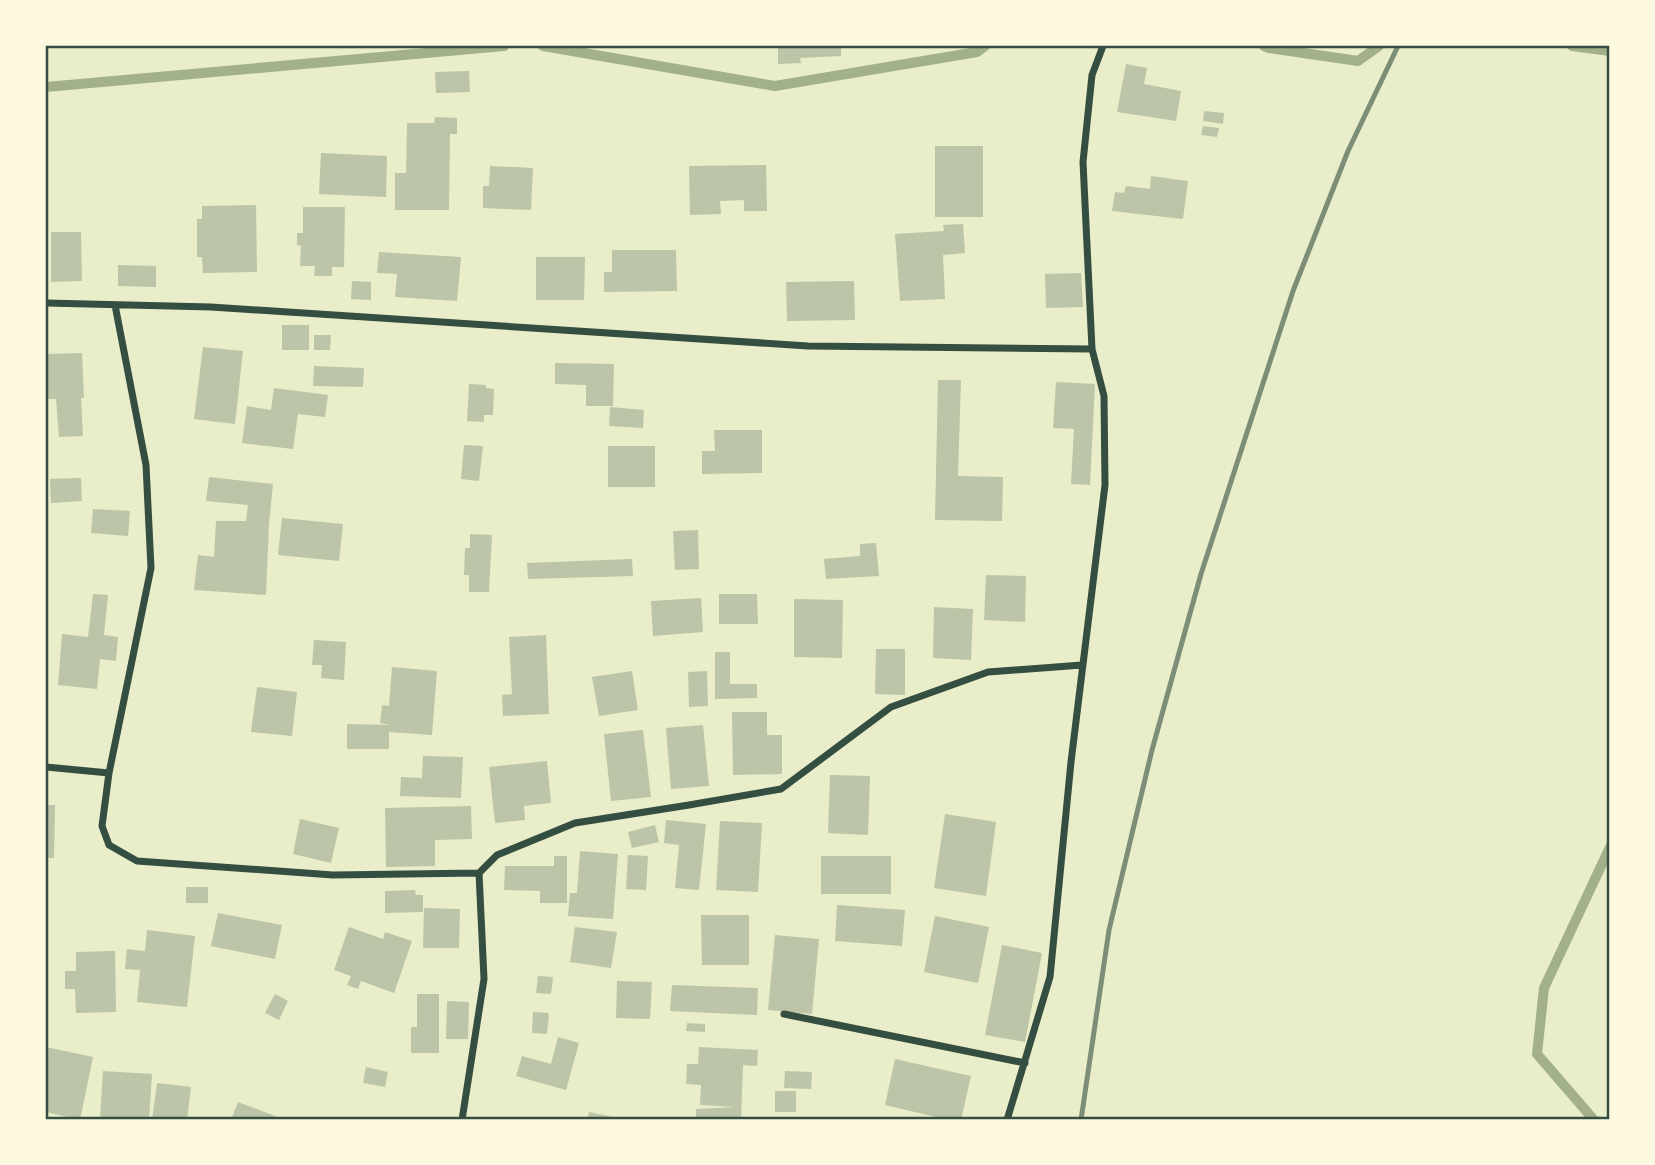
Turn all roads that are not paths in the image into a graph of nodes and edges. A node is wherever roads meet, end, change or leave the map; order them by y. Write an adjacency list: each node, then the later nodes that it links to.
1 (1103, 46): 4 (street)
2 (46, 303): 3 (street)
3 (115, 305): 4 (street); 7 (street)
4 (1093, 349): 5 (street)
5 (1082, 665): 8 (street); 10 (street)
6 (46, 767): 7 (street)
7 (109, 773): 8 (street)
8 (479, 873): 11 (street)
9 (785, 1014): 10 (street)
10 (1025, 1063): 12 (street)
11 (461, 1119)
12 (1007, 1119)

